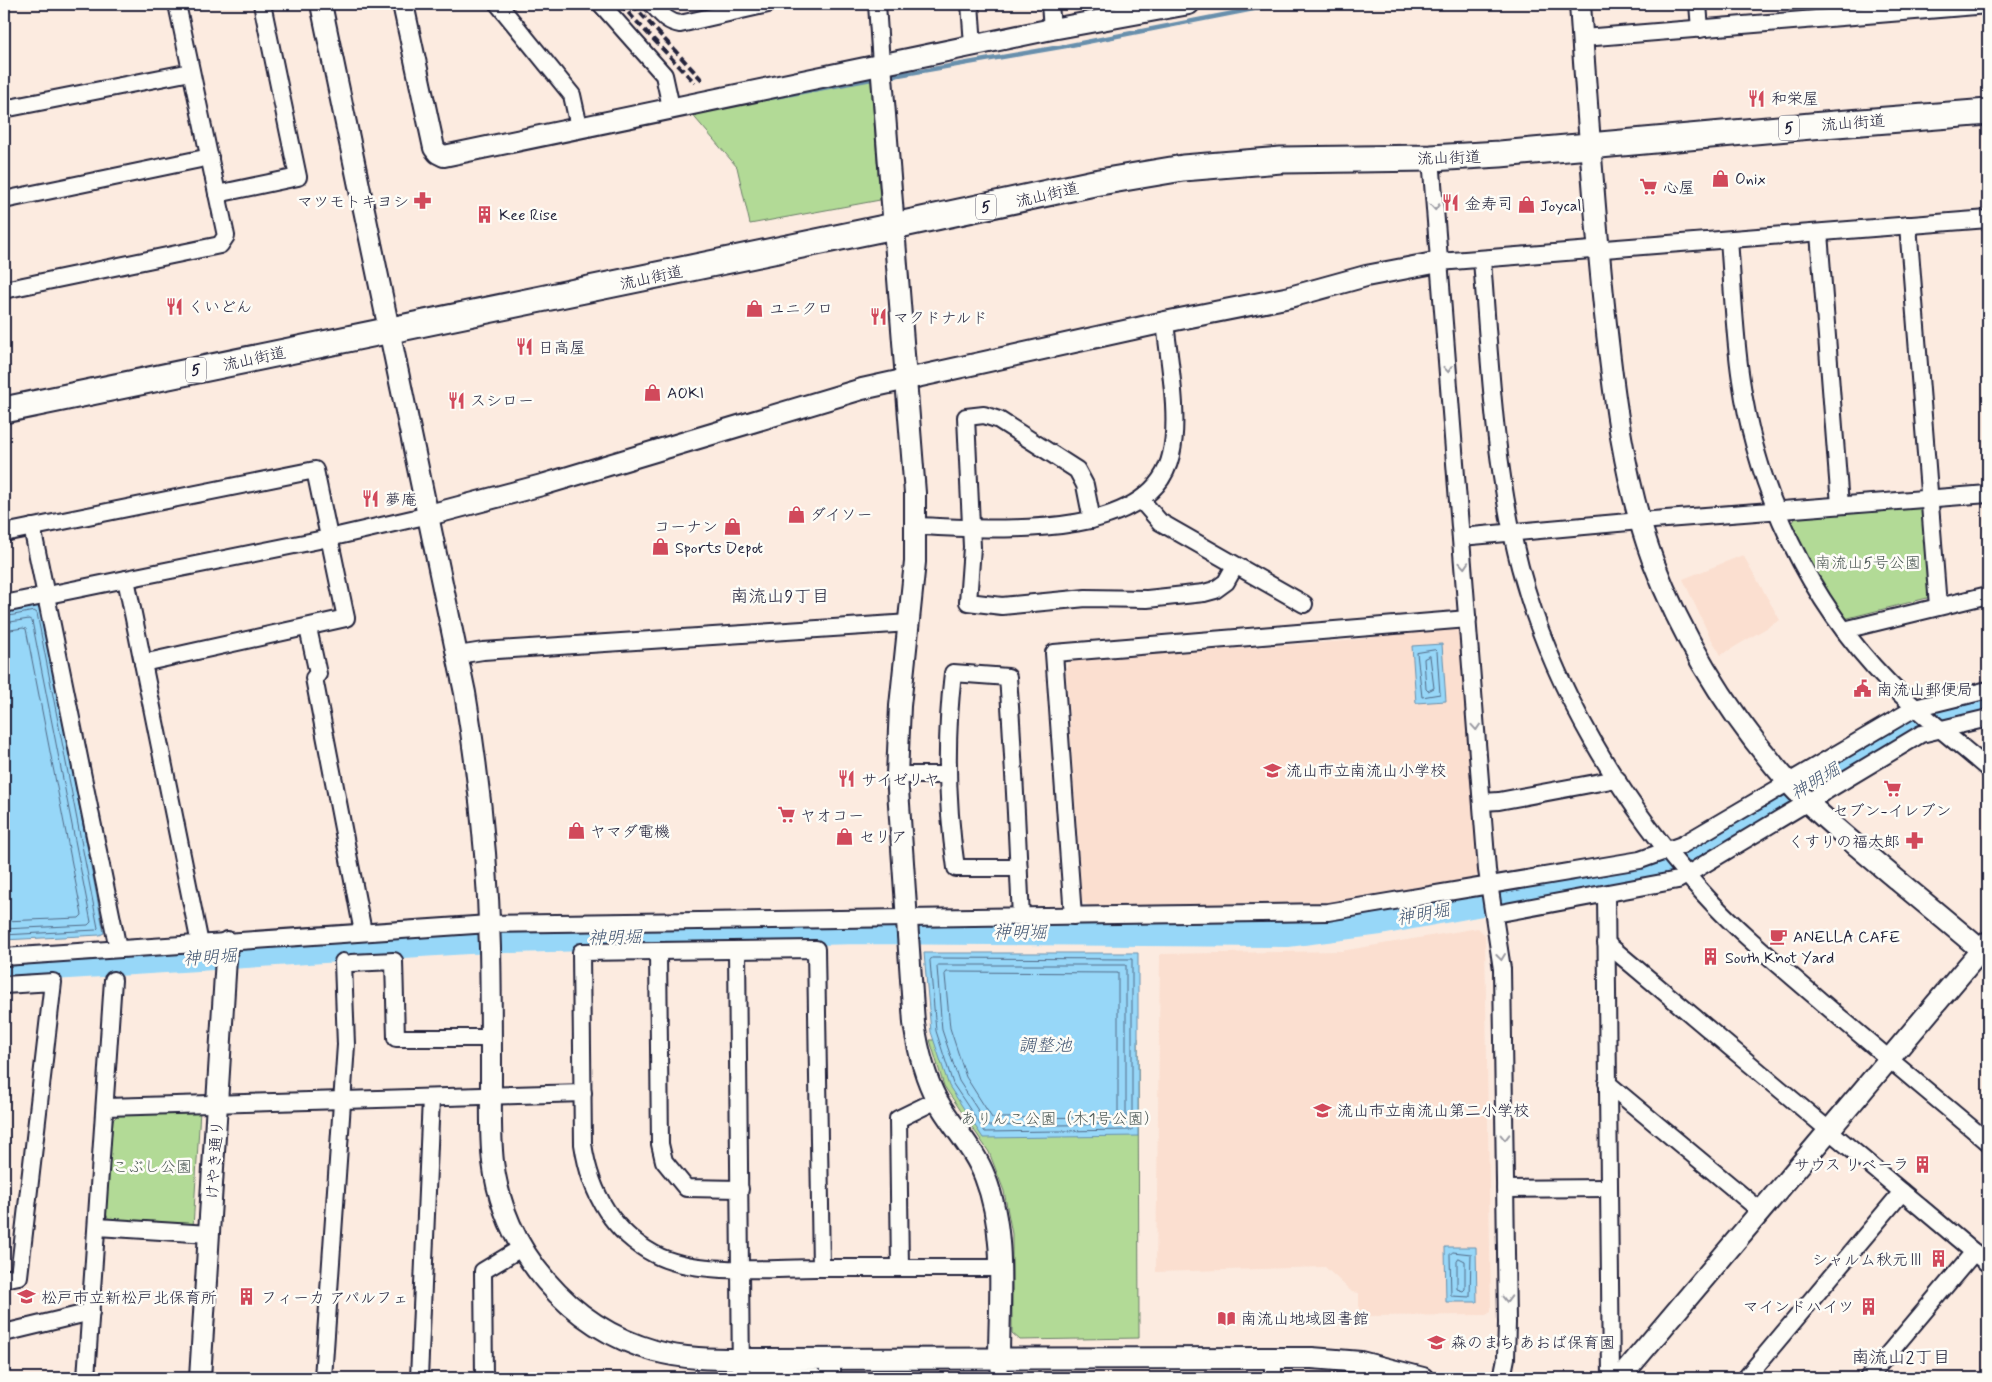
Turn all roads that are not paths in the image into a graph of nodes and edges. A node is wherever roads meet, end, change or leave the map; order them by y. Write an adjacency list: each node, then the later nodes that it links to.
1 (177, 4): 23 (street)
2 (262, 4): 31 (street)
3 (321, 4): 43 (street)
4 (403, 4): 27 (street)
5 (498, 4): 27 (street)
6 (601, 4): 24 (street)
7 (652, 4): 8 (street)
8 (768, 4)
9 (877, 4): 22 (street)
10 (970, 4): 21 (street)
11 (1050, 4): 18 (street)
12 (1189, 4): 16 (street)
13 (1580, 4): 20 (street)
14 (1698, 4): 19 (street)
15 (1988, 5): 17 (street)
16 (1138, 8): 18 (street)
17 (1789, 12): 19 (street)
18 (1052, 29): 21 (street)
19 (1700, 29): 20 (street)
20 (1582, 38): 28 (street)
21 (973, 45): 22 (street)
22 (881, 64): 24 (street); 35 (street)
23 (191, 72): 25 (street); 29 (street)
24 (671, 107): 27 (street)
25 (4, 109)
26 (1988, 112): 28 (main road, 流山街道 / 5)
27 (579, 127)
28 (1590, 147): 30 (main road, 流山街道 / 5); 38 (street)
29 (210, 157): 31 (street); 32 (street)
30 (1431, 158): 35 (main road, 流山街道 / 5); 40 (street, one-way to 40)
31 (217, 194): 41 (street)
32 (4, 200)
33 (1988, 219): 34 (street)
34 (1908, 225): 36 (street); 47 (street)
35 (894, 226): 43 (main road, 流山街道 / 5); 44 (street)
36 (1819, 233): 37 (street); 49 (street)
37 (1729, 240): 38 (street); 50 (street)
38 (1598, 250): 39 (street); 53 (street)
39 (1482, 260): 40 (street); 57 (street)
40 (1439, 262): 42 (street); 59 (street, one-way to 59)
41 (4, 290)
42 (1165, 322): 44 (street); 48 (street)
43 (389, 331): 45 (main road, 流山街道 / 5); 51 (street)
44 (906, 380): 51 (street); 54 (street)
45 (4, 410)
46 (1988, 494): 47 (street)
47 (1929, 498): 49 (street); 67 (street)
48 (1140, 500): 52 (street); 61 (street)
49 (1840, 505): 50 (street)
50 (1777, 511): 53 (street); 71 (street)
51 (429, 515): 60 (street); 72 (street)
52 (1092, 520): 56 (street); 56 (street)
53 (1640, 521): 57 (street); 82 (street)
54 (916, 526): 56 (street); 69 (street)
55 (32, 527): 58 (street); 60 (street); 64 (street)
56 (972, 527): 61 (street)
57 (1512, 532): 59 (street); 81 (street)
58 (4, 533)
59 (1461, 537): 68 (street, one-way to 68)
60 (330, 538): 62 (street); 70 (street)
61 (1235, 566): 66 (street)
62 (126, 579): 64 (street); 73 (street)
63 (1988, 595): 67 (street)
64 (46, 596): 65 (street); 97 (street)
65 (4, 604)
66 (1304, 604)
67 (1938, 606): 71 (street)
68 (1468, 619): 83 (street, one-way to 83); 89 (street)
69 (910, 623): 72 (street); 79 (street)
70 (308, 628): 73 (street); 92 (street)
71 (1844, 630): 75 (street)
72 (458, 655): 93 (street)
73 (143, 663): 95 (street)
74 (1988, 690): 75 (street)
75 (1915, 708): 77 (street); 82 (street)
76 (1988, 718): 77 (street)
77 (1941, 729): 78 (street); 82 (street)
78 (1988, 769)
79 (896, 775): 80 (street); 91 (street)
80 (947, 775): 85 (street); 85 (street)
81 (1617, 779): 83 (street); 84 (street)
82 (1798, 792): 84 (street); 86 (street); 98 (street)
83 (1482, 802): 88 (street)
84 (1667, 852): 86 (street); 88 (street)
85 (1019, 868): 90 (street)
86 (1687, 874): 87 (street); 105 (street)
87 (1606, 894): 88 (street); 94 (street)
88 (1492, 900): 89 (street); 118 (street, one-way to 118)
89 (1073, 916): 90 (street)
90 (1021, 917): 91 (street)
91 (907, 929): 93 (street); 111 (street)
92 (363, 932): 93 (street); 96 (street)
93 (489, 935): 104 (street)
94 (1606, 942): 106 (street); 114 (street)
95 (200, 944): 96 (street); 97 (street)
96 (227, 945): 112 (street, けやき通り)
97 (118, 949): 101 (street)
98 (1986, 949): 105 (street)
99 (737, 950): 100 (street); 117 (street); 127 (street)
100 (658, 952): 107 (street); 117 (street)
101 (4, 957)
102 (113, 980): 113 (street)
103 (4, 985): 130 (street)
104 (491, 1038): 108 (street); 110 (street)
105 (1889, 1059): 114 (street); 115 (street)
106 (1607, 1083): 116 (street); 120 (street)
107 (583, 1093): 108 (street); 126 (street)
108 (491, 1095): 109 (street); 123 (street)
109 (431, 1098): 110 (street); 140 (street)
110 (342, 1100): 112 (street); 139 (street)
111 (937, 1100): 128 (street); 129 (street)
112 (218, 1103): 113 (street); 122 (street, けやき通り)
113 (106, 1107): 121 (street)
114 (1830, 1130): 119 (street); 120 (street)
115 (1988, 1142)
116 (1608, 1188): 118 (street); 145 (street)
117 (740, 1189): 126 (street)
118 (1505, 1189): 144 (street, one-way to 144)
119 (1902, 1192): 124 (street); 147 (street)
120 (1762, 1212): 146 (street)
121 (97, 1227): 122 (street); 131 (street)
122 (209, 1234): 138 (street, けやき通り)
123 (521, 1248): 136 (street); 141 (street)
124 (1974, 1252): 125 (street); 148 (street)
125 (1988, 1264)
126 (741, 1268): 127 (street); 136 (street)
127 (821, 1268): 128 (street)
128 (900, 1268): 129 (street)
129 (999, 1268): 133 (street)
130 (4, 1279)
131 (91, 1312): 132 (street); 137 (street)
132 (4, 1334)
133 (999, 1358): 134 (street); 135 (street); 142 (street)
134 (1273, 1369): 143 (street)
135 (825, 1370): 136 (street)
136 (744, 1371)
137 (86, 1378)
138 (200, 1378)
139 (323, 1378)
140 (419, 1378)
141 (484, 1378)
142 (1000, 1378)
143 (1422, 1378)
144 (1502, 1378)
145 (1611, 1378)
146 (1620, 1378)
147 (1746, 1378)
148 (1868, 1378)

